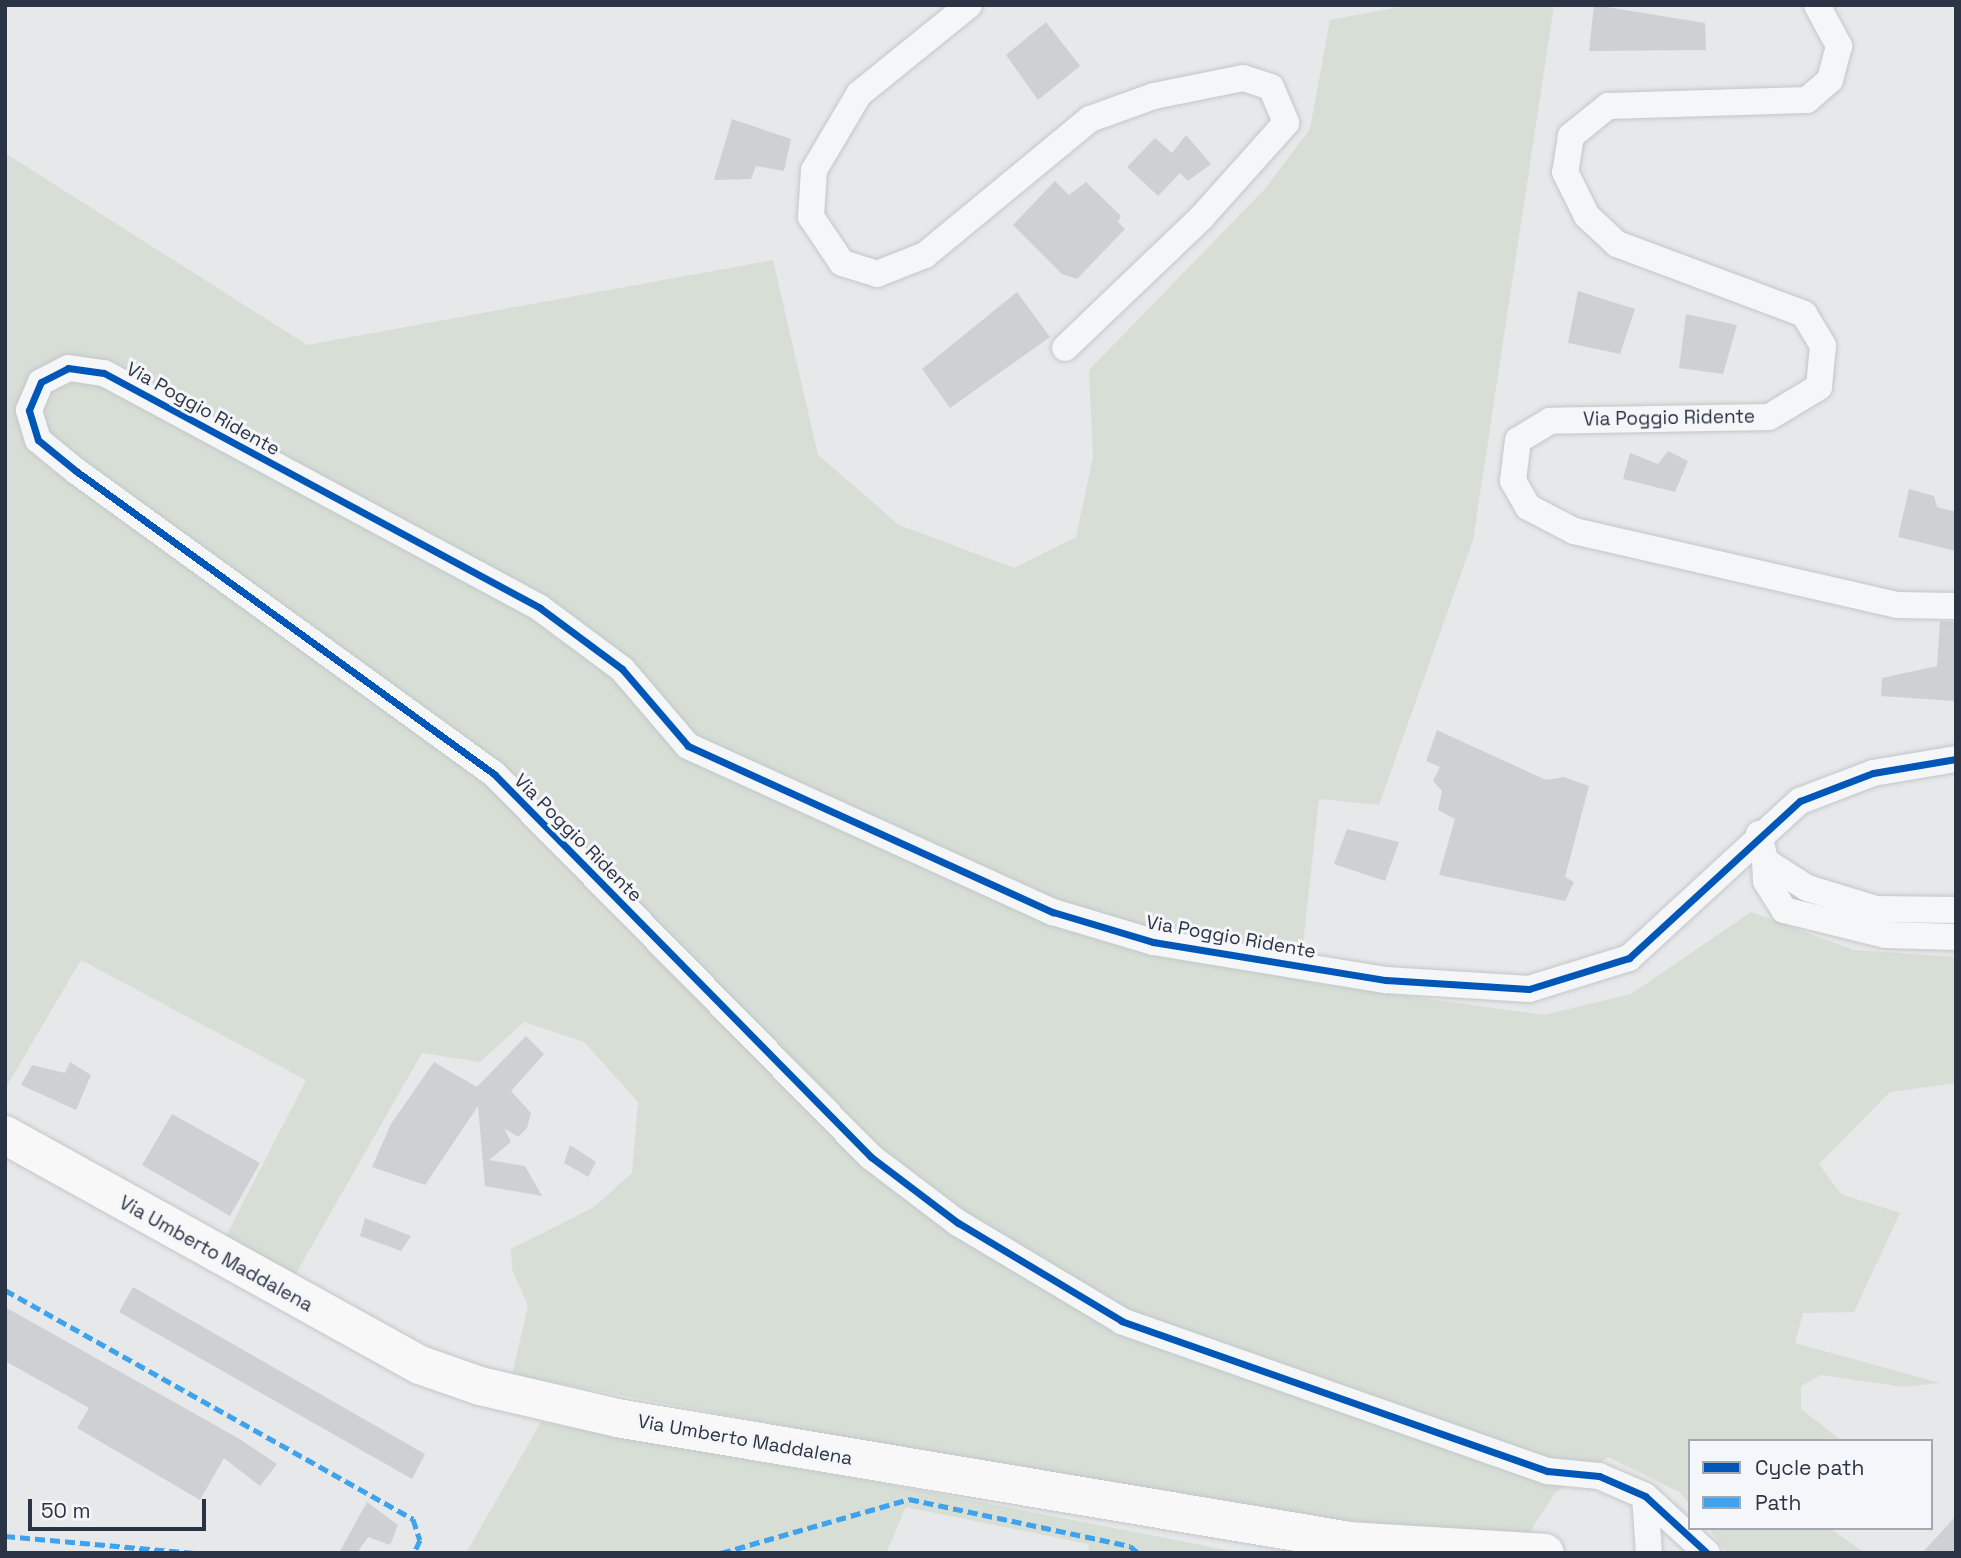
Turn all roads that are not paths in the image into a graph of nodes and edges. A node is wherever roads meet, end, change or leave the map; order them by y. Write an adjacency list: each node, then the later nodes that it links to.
1 (970, 5): 3 (street)
2 (1817, 5): 4 (street, Via Poggio Ridente)
3 (1066, 348)
4 (1956, 606)
5 (1956, 759): 6 (street, Via Poggio Ridente)
6 (1759, 834): 7 (street); 11 (street, Via Poggio Ridente)
7 (1765, 861): 8 (street); 9 (street)
8 (1956, 910)
9 (1956, 937)
10 (5, 1135): 13 (street, Via Umberto Maddalena)
11 (1645, 1496): 12 (street, Via Poggio Ridente); 14 (street)
12 (1687, 1543): 15 (street, Via Poggio Ridente)
13 (1545, 1553)
14 (1649, 1553)
15 (1707, 1553)

